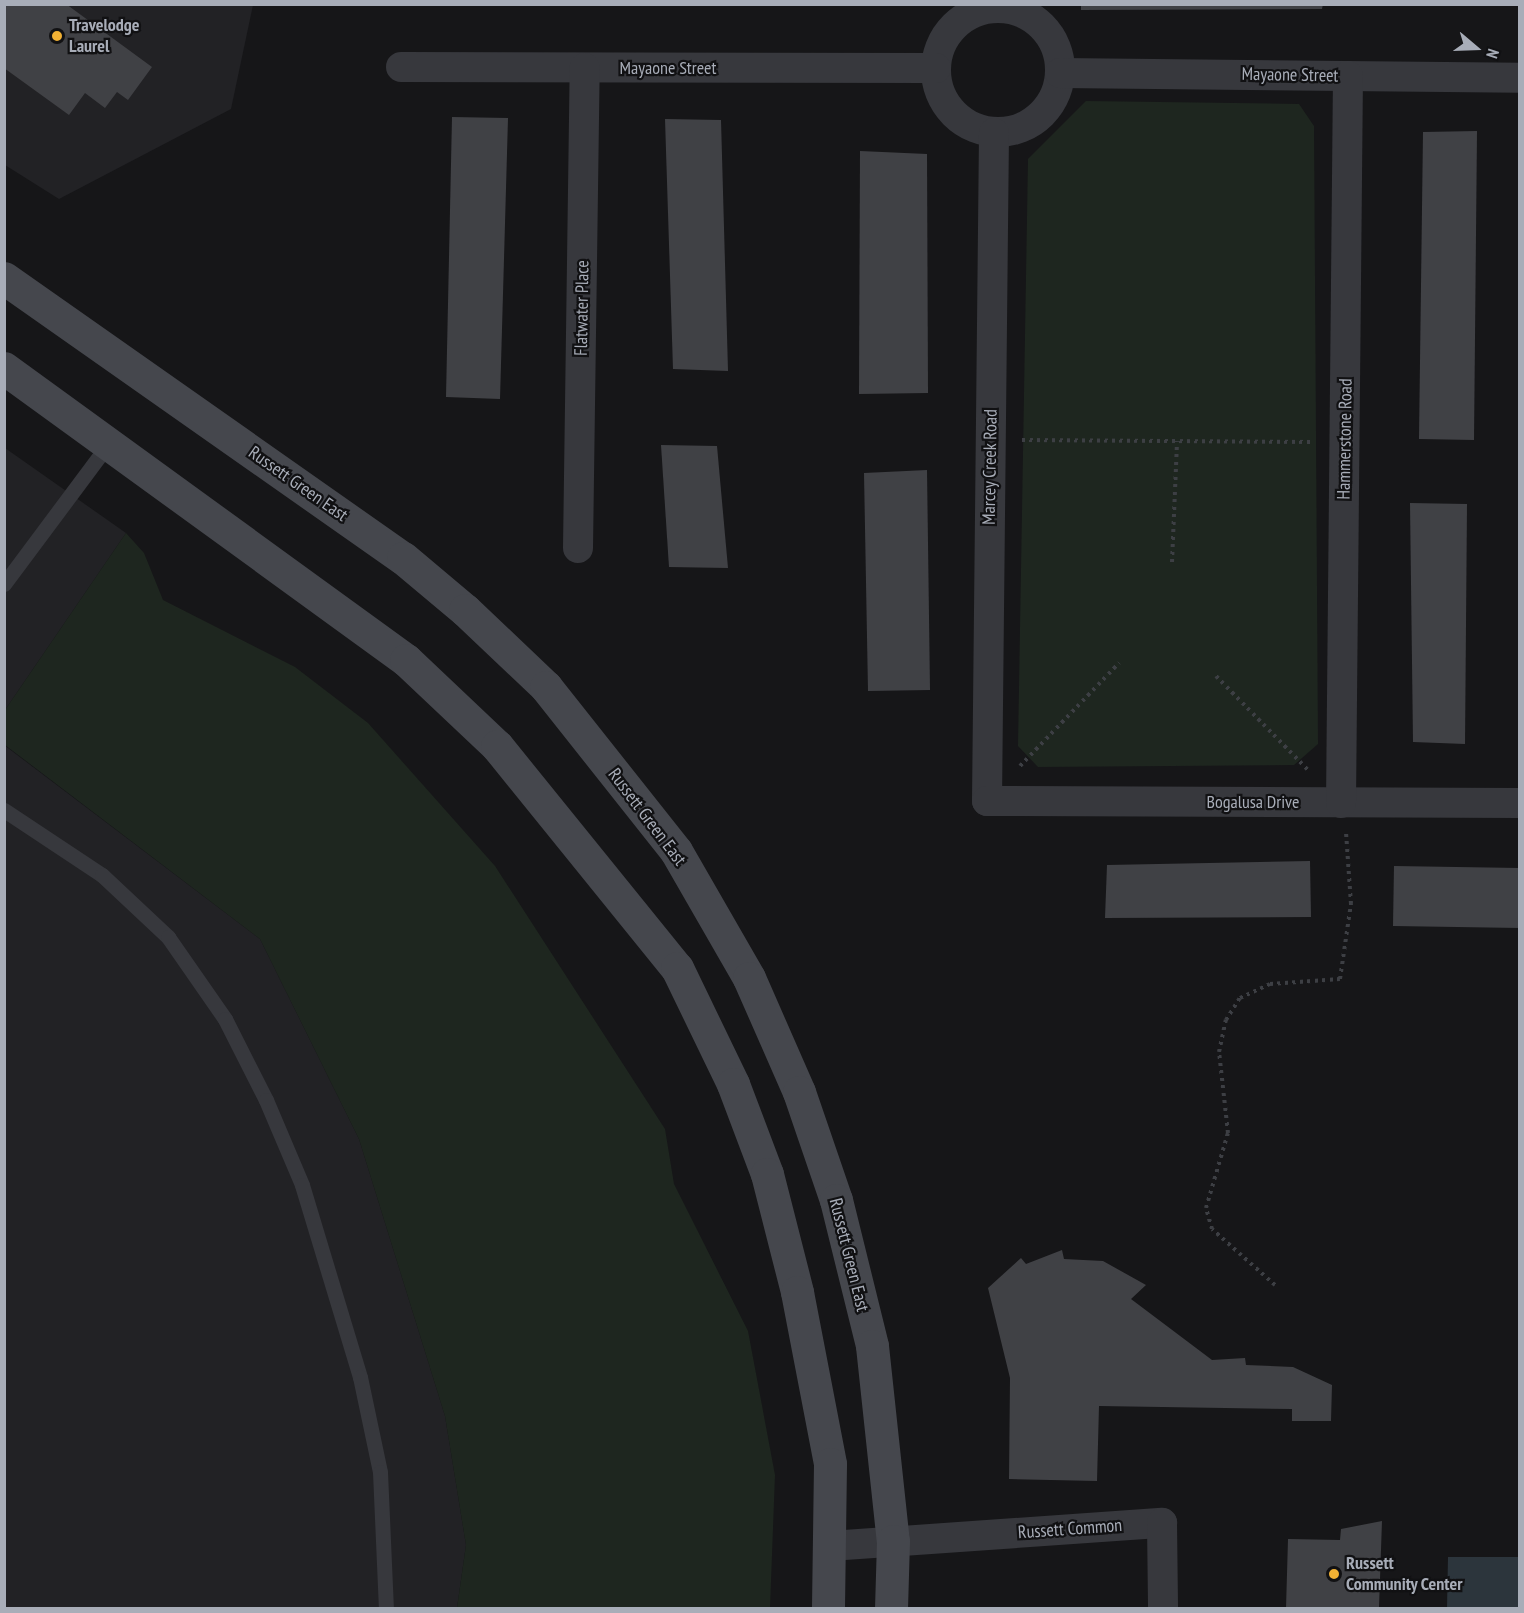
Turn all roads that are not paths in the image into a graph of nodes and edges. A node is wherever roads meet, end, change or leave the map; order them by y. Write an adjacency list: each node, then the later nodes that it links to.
1 (996, 6): 4 (street); 5 (street)
2 (401, 67): 3 (street, Mayaone Street)
3 (585, 68): 4 (street, Mayaone Street); 12 (street, Flatwater Place)
4 (936, 68): 8 (street)
5 (1060, 73): 6 (street, Mayaone Street); 8 (street)
6 (1348, 76): 7 (street, Mayaone Street); 15 (street, Hammerstone Road)
7 (1520, 78)
8 (994, 132): 14 (street, Marcey Creek Road)
9 (4, 278): 18 (street, Russett Green East)
10 (4, 368): 11 (street)
11 (109, 443): 13 (lane); 19 (street)
12 (578, 548)
13 (4, 584)
14 (987, 801): 15 (street, Bogalusa Drive)
15 (1341, 803): 16 (street, Bogalusa Drive)
16 (1520, 803)
17 (4, 810): 20 (lane)
18 (893, 1541): 19 (street); 22 (street, Russett Green East); 23 (street, Russett Common)
19 (830, 1546): 21 (street)
20 (386, 1608)
21 (828, 1608)
22 (891, 1608)
23 (1163, 1608)

